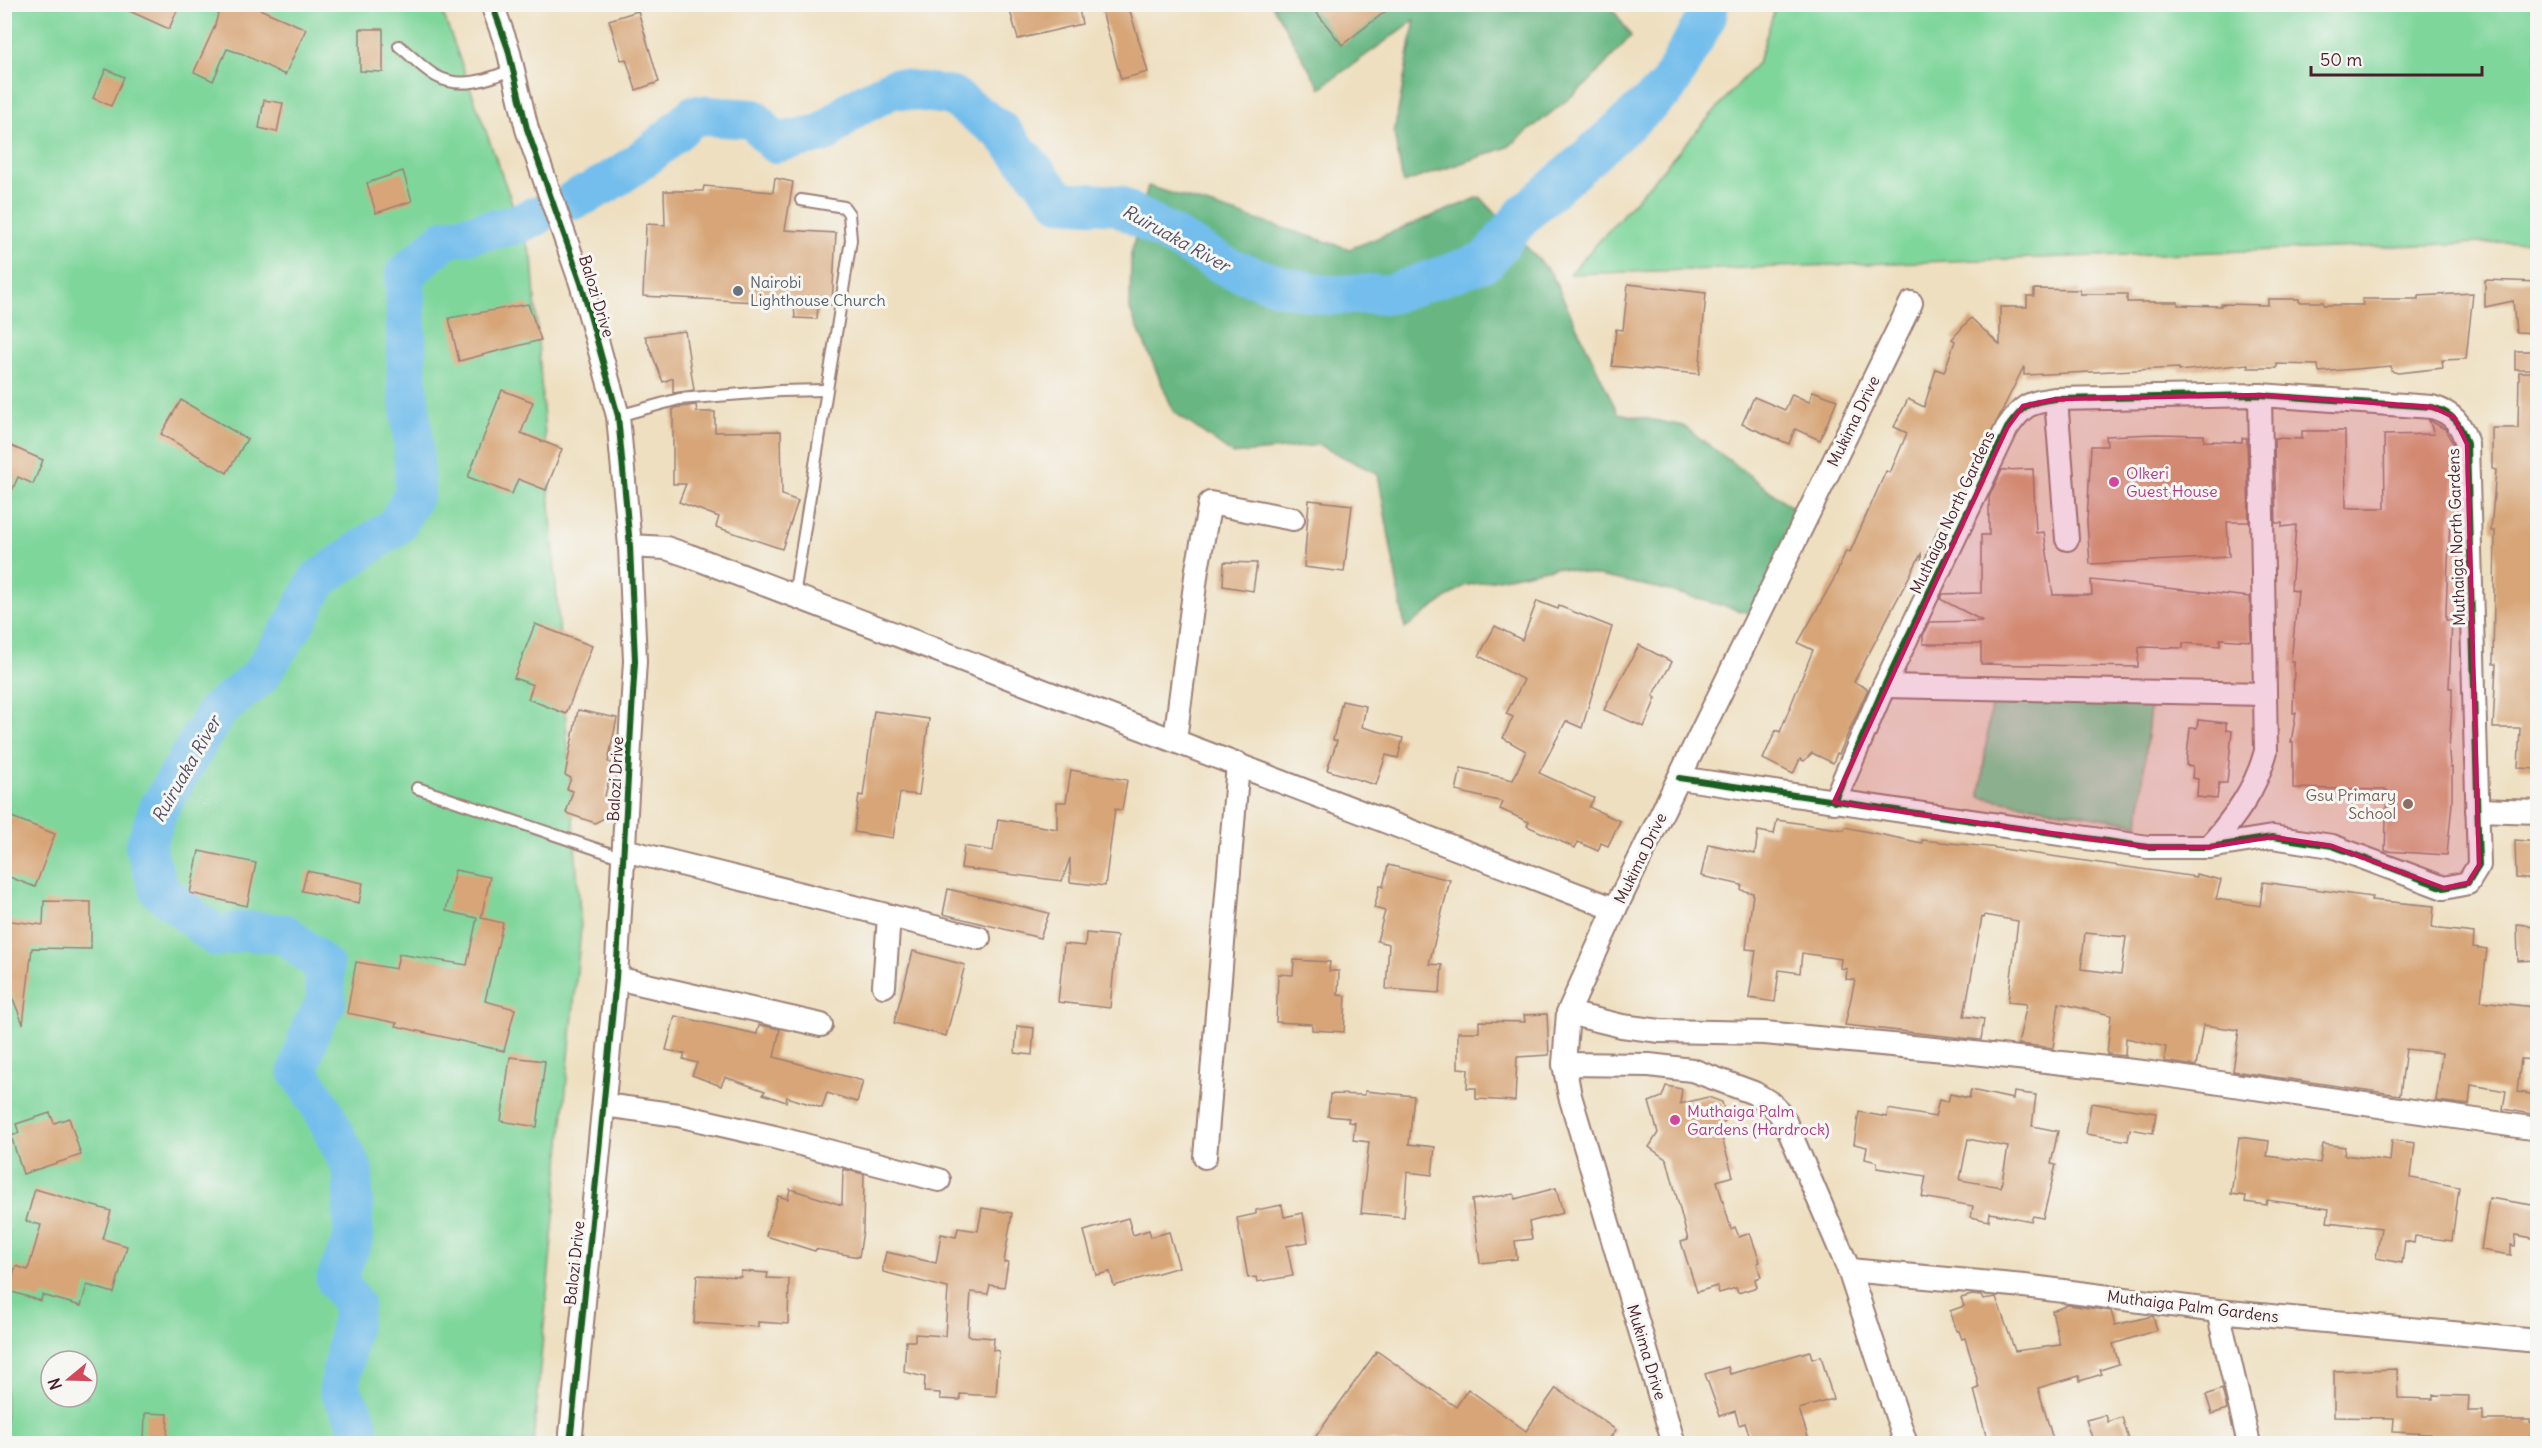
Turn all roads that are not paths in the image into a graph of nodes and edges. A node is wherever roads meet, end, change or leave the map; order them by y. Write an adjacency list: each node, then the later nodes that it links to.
1 (492, 4): 3 (street, Balozi Drive)
2 (399, 46): 3 (lane)
3 (513, 69): 9 (street, Balozi Drive)
4 (801, 200): 6 (lane)
5 (1911, 303): 18 (street, Mukima Drive)
6 (826, 390): 9 (lane); 13 (lane)
7 (2260, 395): 8 (street, Muthaiga North Gardens); 15 (street); 21 (street, Muthaiga North Gardens)
8 (2056, 399): 11 (street); 14 (street, Muthaiga North Gardens)
9 (618, 416): 12 (street, Balozi Drive)
10 (1293, 519): 16 (street)
11 (2067, 539)
12 (630, 546): 13 (street); 24 (street, Balozi Drive)
13 (794, 596): 16 (street)
14 (1884, 686): 15 (street); 20 (street, Muthaiga North Gardens)
15 (2265, 694): 23 (street)
16 (1175, 740): 17 (street)
17 (1238, 764): 25 (street); 35 (street)
18 (1679, 778): 20 (street, Muthaiga North Gardens); 25 (street, Mukima Drive)
19 (417, 788): 24 (lane)
20 (1834, 802): 23 (street, Muthaiga North Gardens)
21 (2477, 810): 22 (street); 23 (street, Muthaiga North Gardens)
22 (2538, 812)
23 (2209, 847)
24 (624, 854): 26 (street); 28 (street, Balozi Drive)
25 (1615, 909): 30 (street, Mukima Drive)
26 (889, 916): 27 (street); 29 (street)
27 (979, 938)
28 (616, 978): 31 (street); 33 (street, Balozi Drive)
29 (884, 986)
30 (1569, 1013): 32 (street, Mukima Drive); 34 (street)
31 (821, 1024)
32 (1564, 1064): 37 (street); 41 (street, Mukima Drive)
33 (604, 1105): 36 (street); 40 (street, Balozi Drive)
34 (2538, 1129)
35 (1205, 1157)
36 (939, 1180)
37 (1849, 1270): 38 (street, Muthaiga Palm Gardens); 42 (street)
38 (2218, 1311): 39 (street, Muthaiga Palm Gardens); 43 (street)
39 (2538, 1341)
40 (570, 1443)
41 (1674, 1443)
42 (1906, 1443)
43 (2249, 1443)

